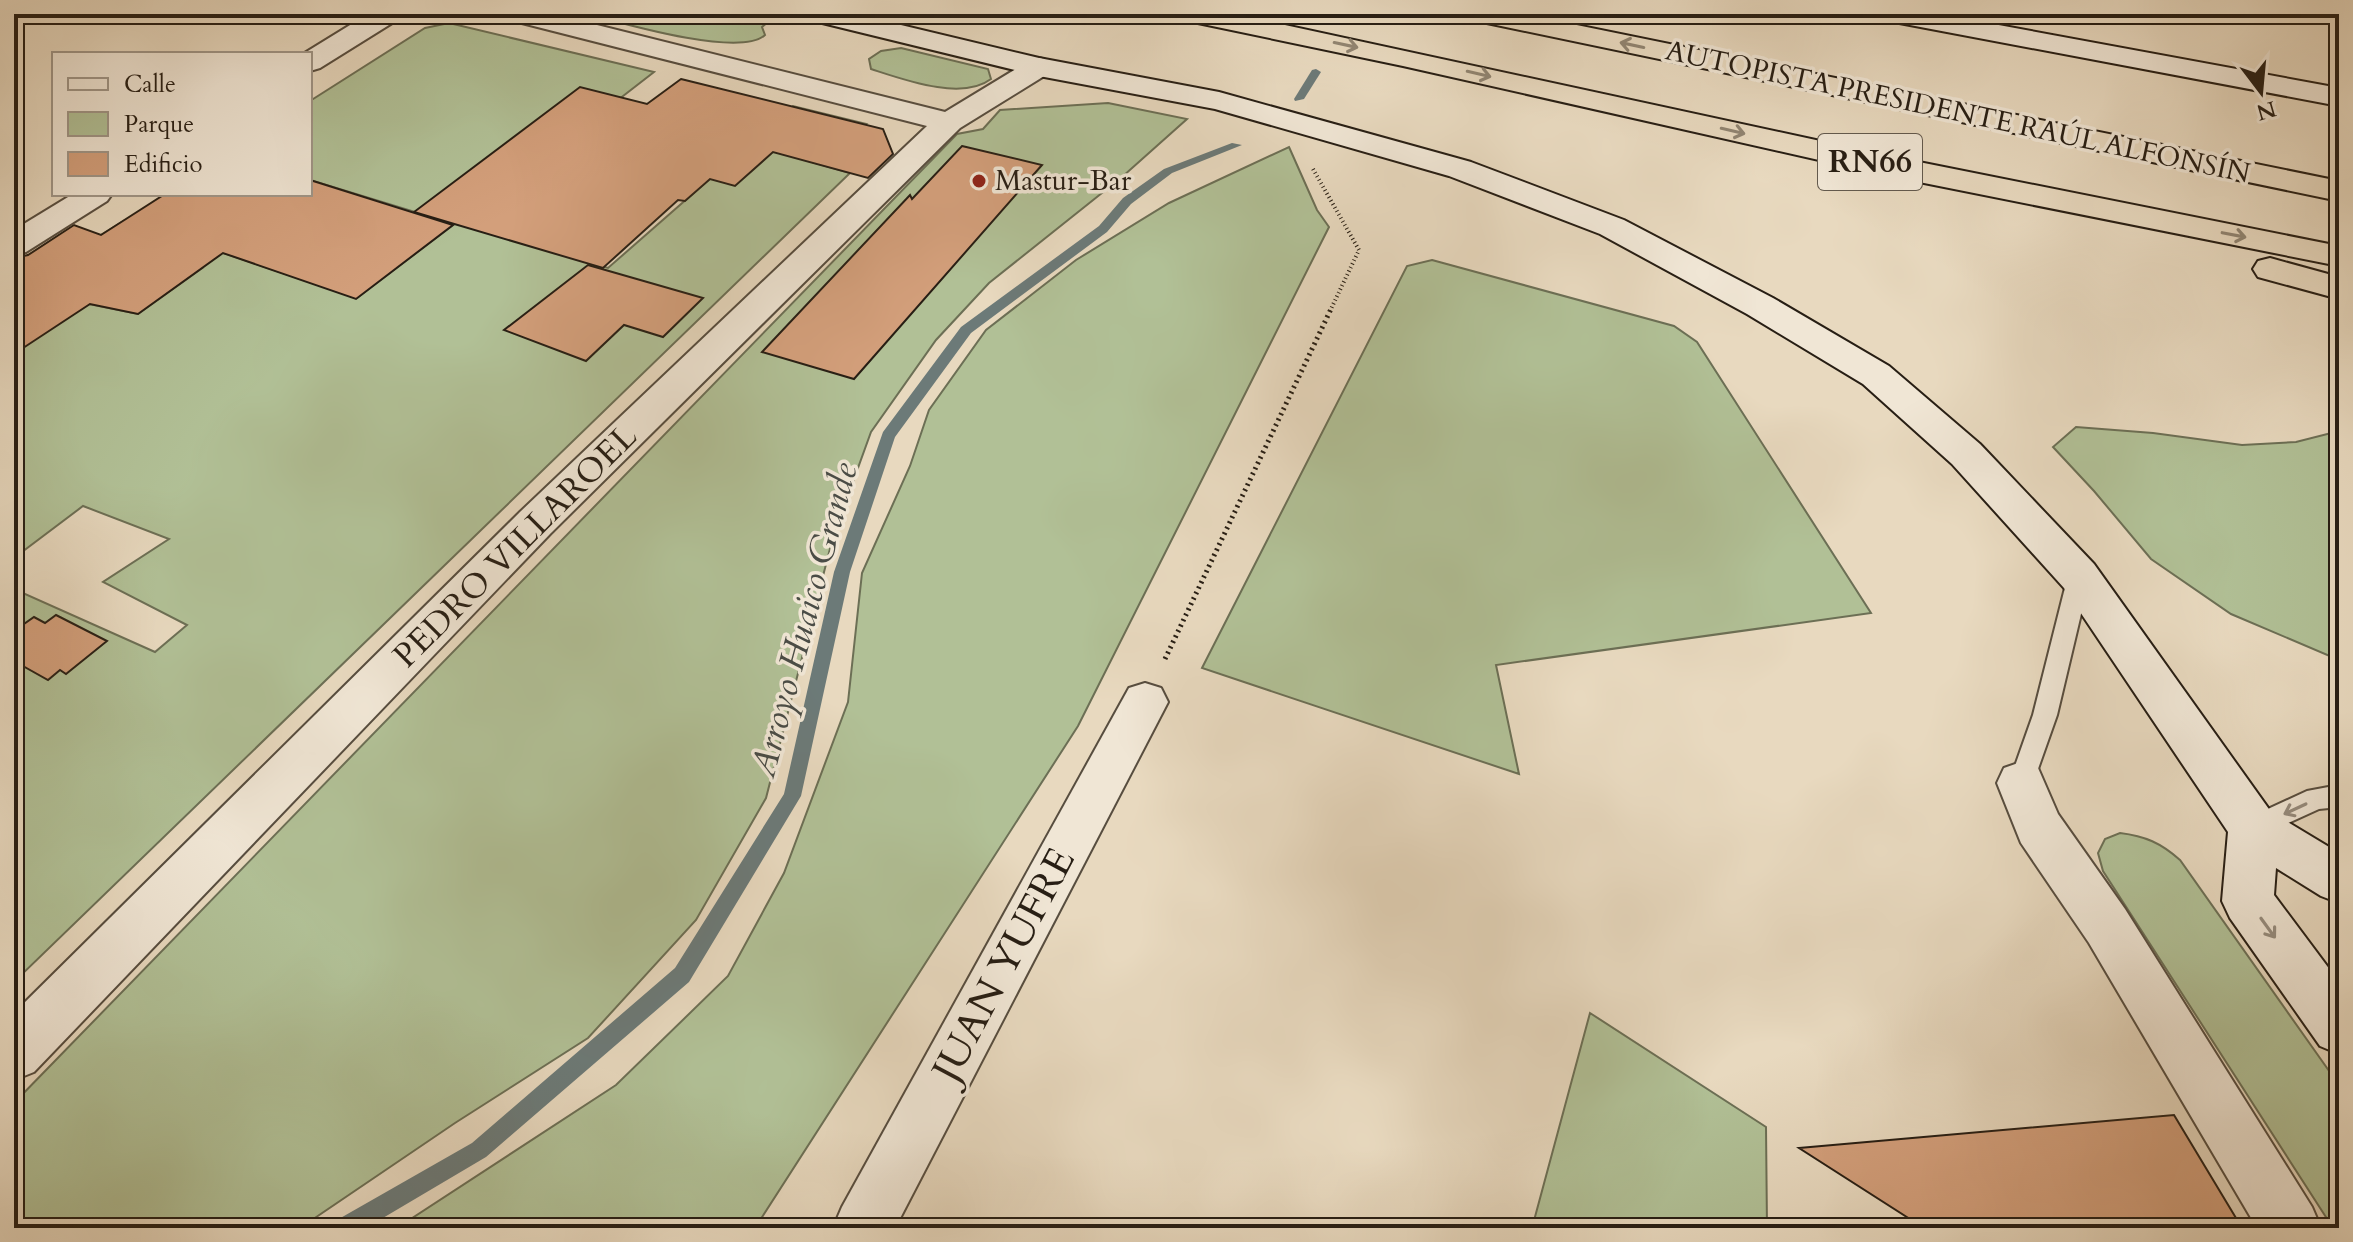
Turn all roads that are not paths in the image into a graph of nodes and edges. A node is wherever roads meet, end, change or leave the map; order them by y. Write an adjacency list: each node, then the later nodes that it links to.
1 (387, 14): 7 (street)
2 (520, 14): 10 (street)
3 (820, 14): 8 (street)
4 (1193, 14): 11 (highway, AUTOPISTA PRESIDENTE RAÚL ALFONSÍN / RN66, one-way to 11)
5 (1482, 14): 12 (highway, AUTOPISTA PRESIDENTE RAÚL ALFONSÍN / RN66, one-way to 5)
6 (1894, 14): 9 (street)
7 (312, 61)
8 (1039, 67): 10 (street, PEDRO VILLAROEL); 17 (street)
9 (2339, 97)
10 (949, 122): 24 (street, PEDRO VILLAROEL)
11 (1894, 167): 15 (highway, AUTOPISTA PRESIDENTE RAÚL ALFONSÍN / RN66, one-way to 15); 16 (highway)
12 (2339, 191)
13 (93, 196): 14 (street)
14 (14, 245)
15 (2339, 256)
16 (2339, 288)
17 (2079, 576): 19 (lane); 21 (street)
18 (1145, 702): 25 (street, JUAN YUFRE)
19 (2021, 783): 26 (street)
20 (2339, 796): 21 (lane, one-way to 21)
21 (2253, 828): 22 (street); 23 (street, one-way to 23)
22 (2339, 880)
23 (2339, 1027)
24 (14, 1052)
25 (863, 1228)
26 (2291, 1228)

